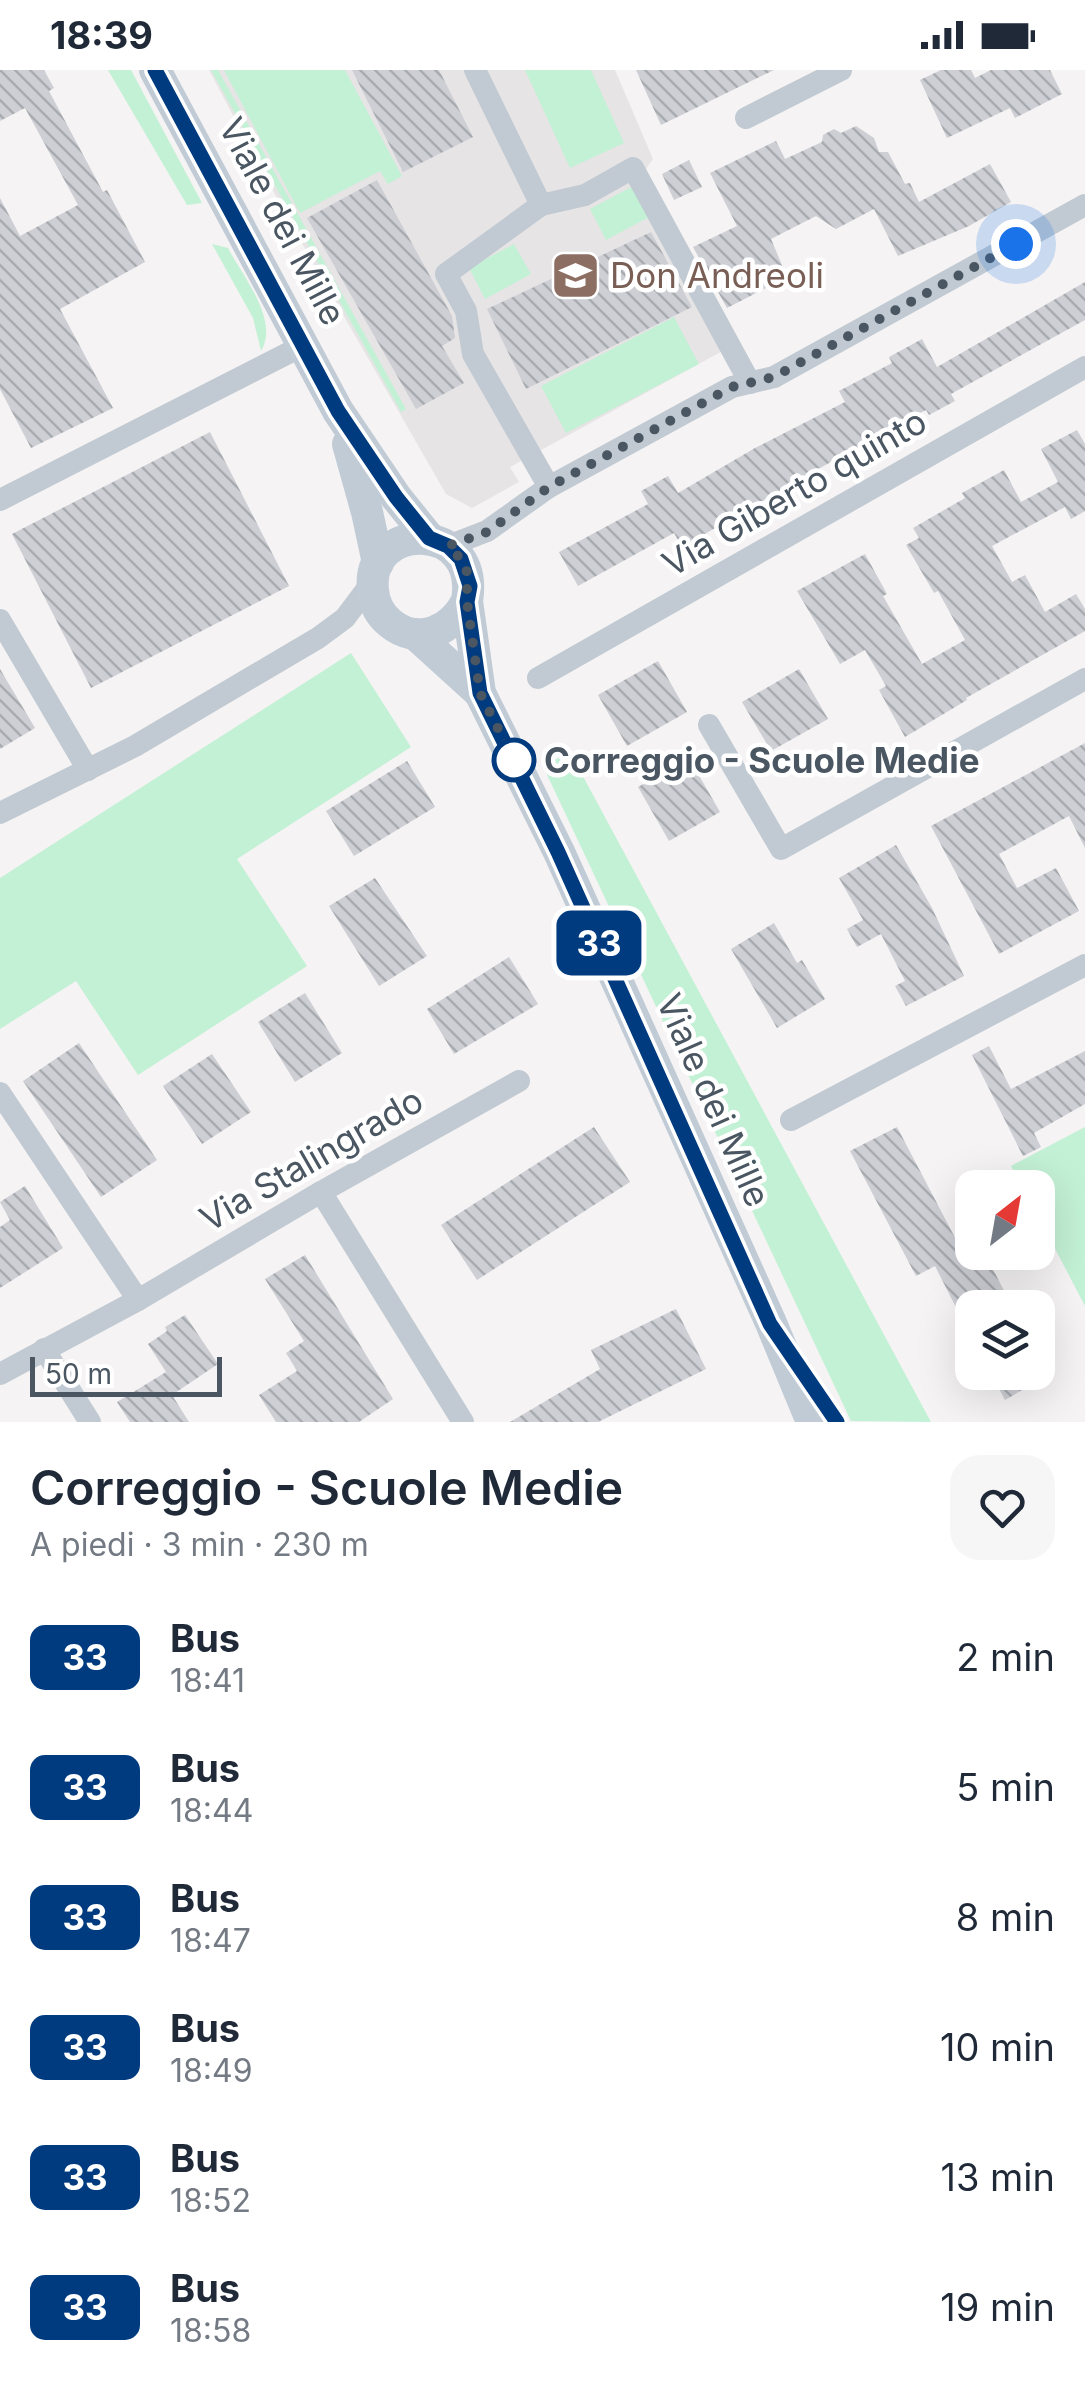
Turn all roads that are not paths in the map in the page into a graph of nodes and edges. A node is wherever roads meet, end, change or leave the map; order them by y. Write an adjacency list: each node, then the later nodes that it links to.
1 (156, 70): 7 (main road, Viale dei Mille)
2 (475, 70): 5 (street)
3 (841, 70): 4 (street)
4 (746, 118)
5 (541, 205): 9 (street); 11 (street)
6 (1085, 206): 9 (street)
7 (304, 346): 10 (main road, Viale dei Mille); 12 (street)
8 (1085, 367): 19 (street, Via Giberto quinto)
9 (750, 384): 11 (street)
10 (338, 411): 13 (main road, Viale dei Mille); 14 (main road, Viale dei Mille)
11 (549, 487): 13 (street)
12 (0, 500)
13 (438, 542): 14 (main road); 15 (main road, Viale dei Mille)
14 (375, 572): 17 (main road, Viale dei Mille); 18 (street)
15 (467, 602): 17 (main road); 21 (main road, Viale dei Mille)
16 (0, 620): 23 (street)
17 (402, 628): 18 (street); 21 (main road, Viale dei Mille)
18 (318, 638): 23 (street)
19 (538, 678)
20 (1085, 679): 22 (street)
21 (480, 693): 31 (main road, Viale dei Mille)
22 (708, 724)
23 (88, 770): 24 (street)
24 (0, 813)
25 (1085, 965): 28 (street)
26 (519, 1081): 29 (street, Via Stalingrado)
27 (0, 1093): 30 (street)
28 (792, 1120)
29 (321, 1192): 30 (street, Via Stalingrado); 35 (street)
30 (138, 1300): 32 (street, Via Stalingrado)
31 (770, 1324): 36 (main road, Viale dei Mille); 37 (main road, Viale dei Mille)
32 (44, 1349): 33 (street, Via Stalingrado); 34 (street)
33 (0, 1374)
34 (90, 1422)
35 (464, 1422)
36 (812, 1422)
37 (836, 1422)

